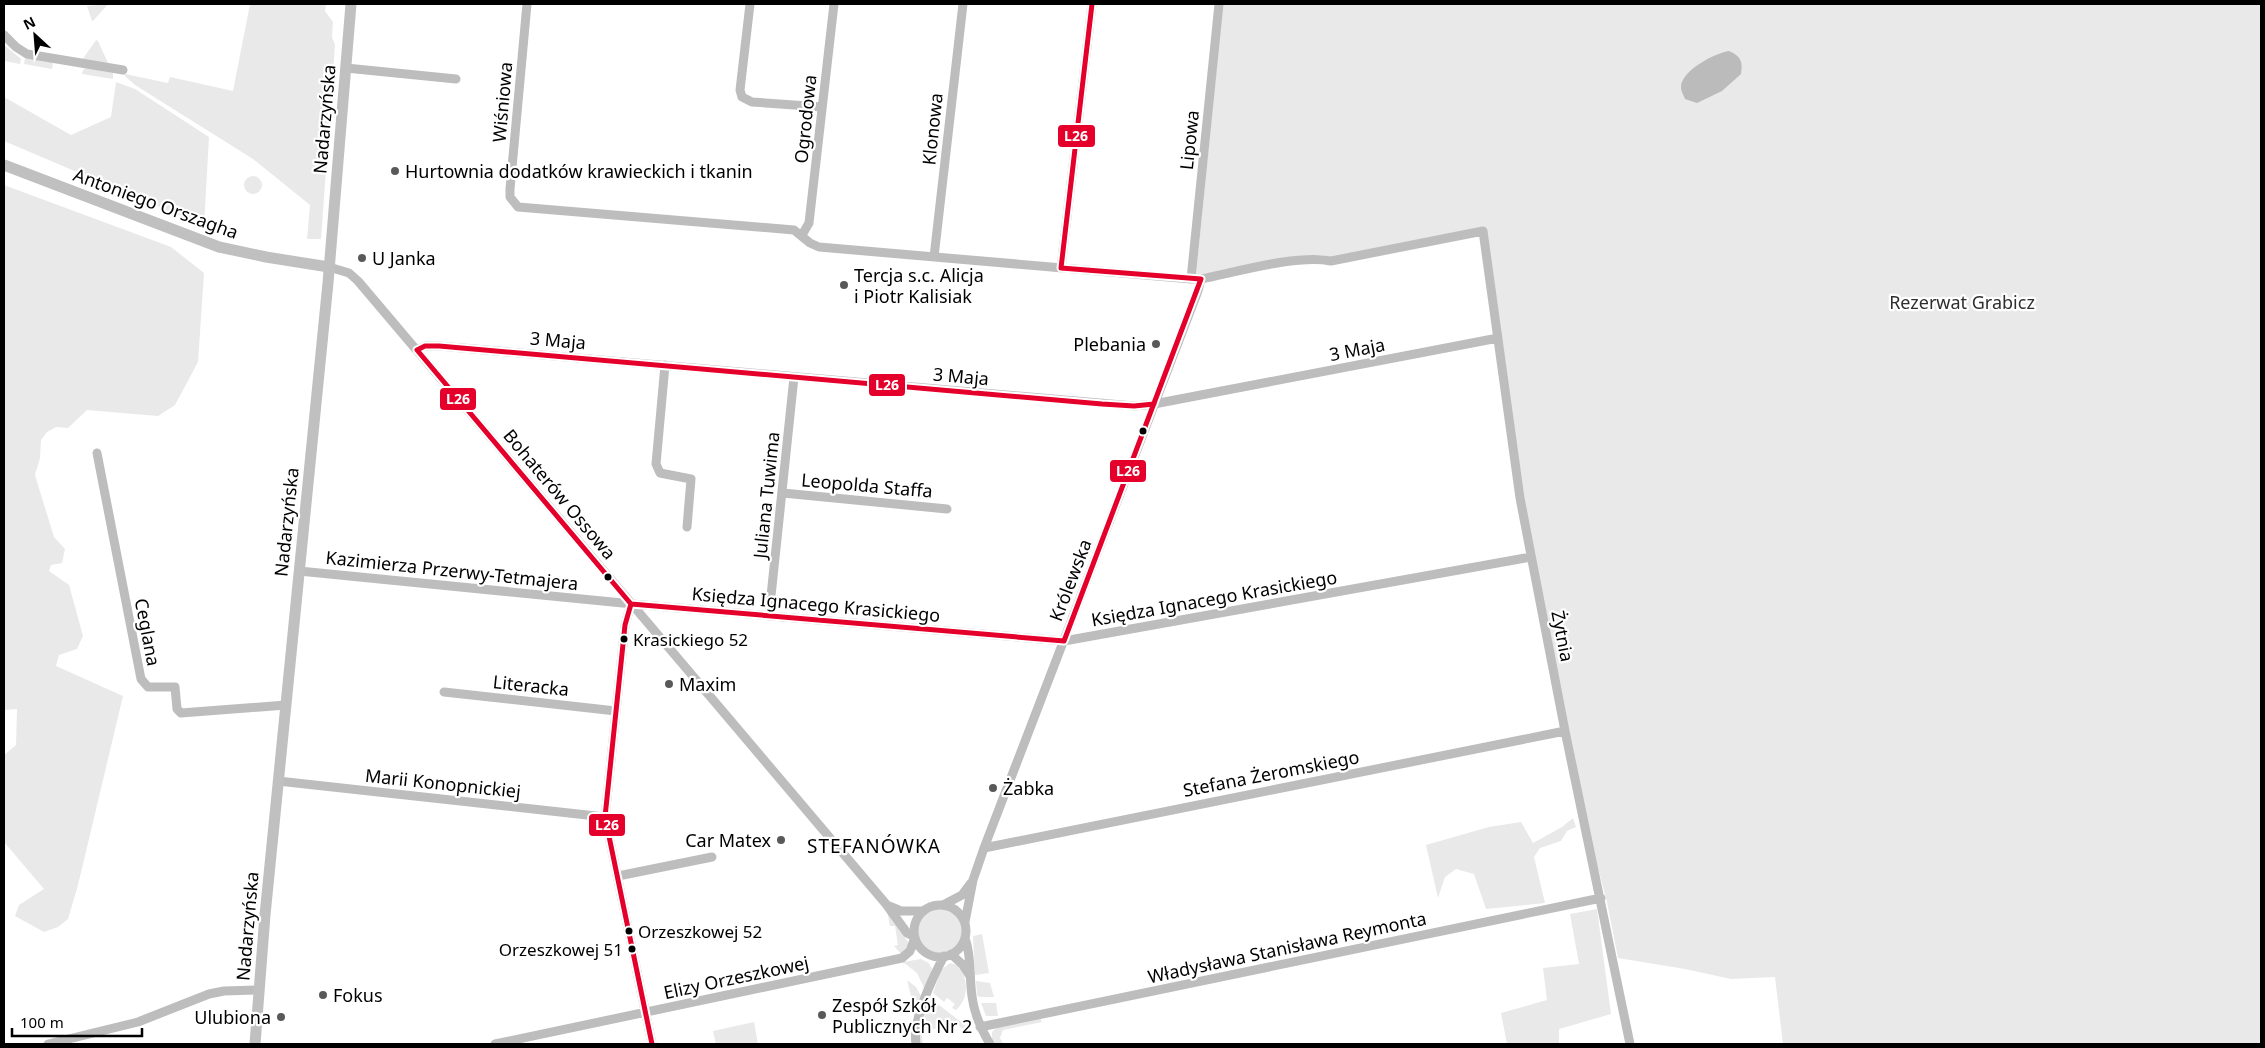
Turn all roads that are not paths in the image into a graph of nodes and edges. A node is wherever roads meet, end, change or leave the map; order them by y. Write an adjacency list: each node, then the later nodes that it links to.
1 (351, 4): 9 (main road, Nadarzyńska)
2 (527, 4): 14 (street, Wiśniowa)
3 (750, 4): 12 (street)
4 (834, 4): 12 (street, Ogrodowa)
5 (963, 4): 15 (street, Klonowa)
6 (1092, 4): 17 (street)
7 (1219, 4): 18 (street, Lipowa)
8 (4, 34): 10 (street)
9 (346, 68): 11 (street); 16 (main road, Nadarzyńska)
10 (124, 70)
11 (456, 79)
12 (822, 107): 14 (street, Ogrodowa)
13 (4, 165): 16 (main road, Antoniego Orszagha)
14 (802, 235): 15 (street)
15 (934, 257): 17 (street)
16 (329, 267): 20 (street, Bohaterów Ossowa); 29 (main road, Nadarzyńska)
17 (1062, 268): 18 (street)
18 (1196, 279): 19 (street, Żytnia); 23 (street, Królewska)
19 (1498, 338): 23 (street, 3 Maja); 28 (street, Żytnia)
20 (417, 350): 21 (street, 3 Maja); 30 (street, Bohaterów Ossowa)
21 (665, 366): 22 (street, 3 Maja); 27 (street)
22 (794, 377): 23 (street, 3 Maja); 25 (street, Juliana Tuwima)
23 (1154, 404): 32 (street, Królewska)
24 (97, 453): 34 (street, Ceglana)
25 (783, 493): 26 (street, Leopolda Staffa); 31 (street, Juliana Tuwima)
26 (947, 509)
27 (687, 527)
28 (1531, 557): 32 (street, Księdza Ignacego Krasickiego); 36 (street, Żytnia)
29 (299, 571): 30 (street, Kazimierza Przerwy-Tetmajera); 34 (main road, Nadarzyńska)
30 (631, 604): 31 (street, Księdza Ignacego Krasickiego); 35 (street); 44 (street, Bohaterów Ossowa)
31 (769, 615): 32 (street, Księdza Ignacego Krasickiego)
32 (1064, 641): 39 (street, Królewska)
33 (444, 692): 35 (street, Literacka)
34 (286, 705): 37 (main road, Nadarzyńska)
35 (616, 711): 38 (street)
36 (1565, 730): 39 (street, Stefana Żeromskiego); 43 (street, Żytnia)
37 (278, 781): 38 (street, Marii Konopnickiej); 54 (main road, Nadarzyńska)
38 (605, 817): 41 (street)
39 (984, 848): 42 (street, Królewska)
40 (712, 857): 41 (street)
41 (618, 876): 55 (street)
42 (973, 880): 45 (street); 47 (street, Królewska)
43 (1601, 898): 56 (street, Władysława Stanisława Reymonta); 63 (street, Żytnia)
44 (886, 904): 46 (street); 48 (street, Bohaterów Ossowa)
45 (943, 905): 46 (street); 47 (street)
46 (923, 911): 48 (street)
47 (965, 922): 49 (street)
48 (913, 938): 50 (street); 55 (street, Elizy Orzeszkowej)
49 (965, 938): 51 (street); 53 (street)
50 (930, 955): 51 (street); 52 (street)
51 (947, 955): 52 (street); 53 (street)
52 (937, 971): 61 (street)
53 (970, 976): 56 (street)
54 (259, 990): 57 (street); 58 (main road, Nadarzyńska)
55 (645, 1013): 59 (street, Elizy Orzeszkowej); 60 (street)
56 (980, 1027): 62 (street)
57 (48, 1044)
58 (255, 1044)
59 (495, 1044)
60 (652, 1044)
61 (916, 1044)
62 (990, 1044)
63 (1630, 1044)

